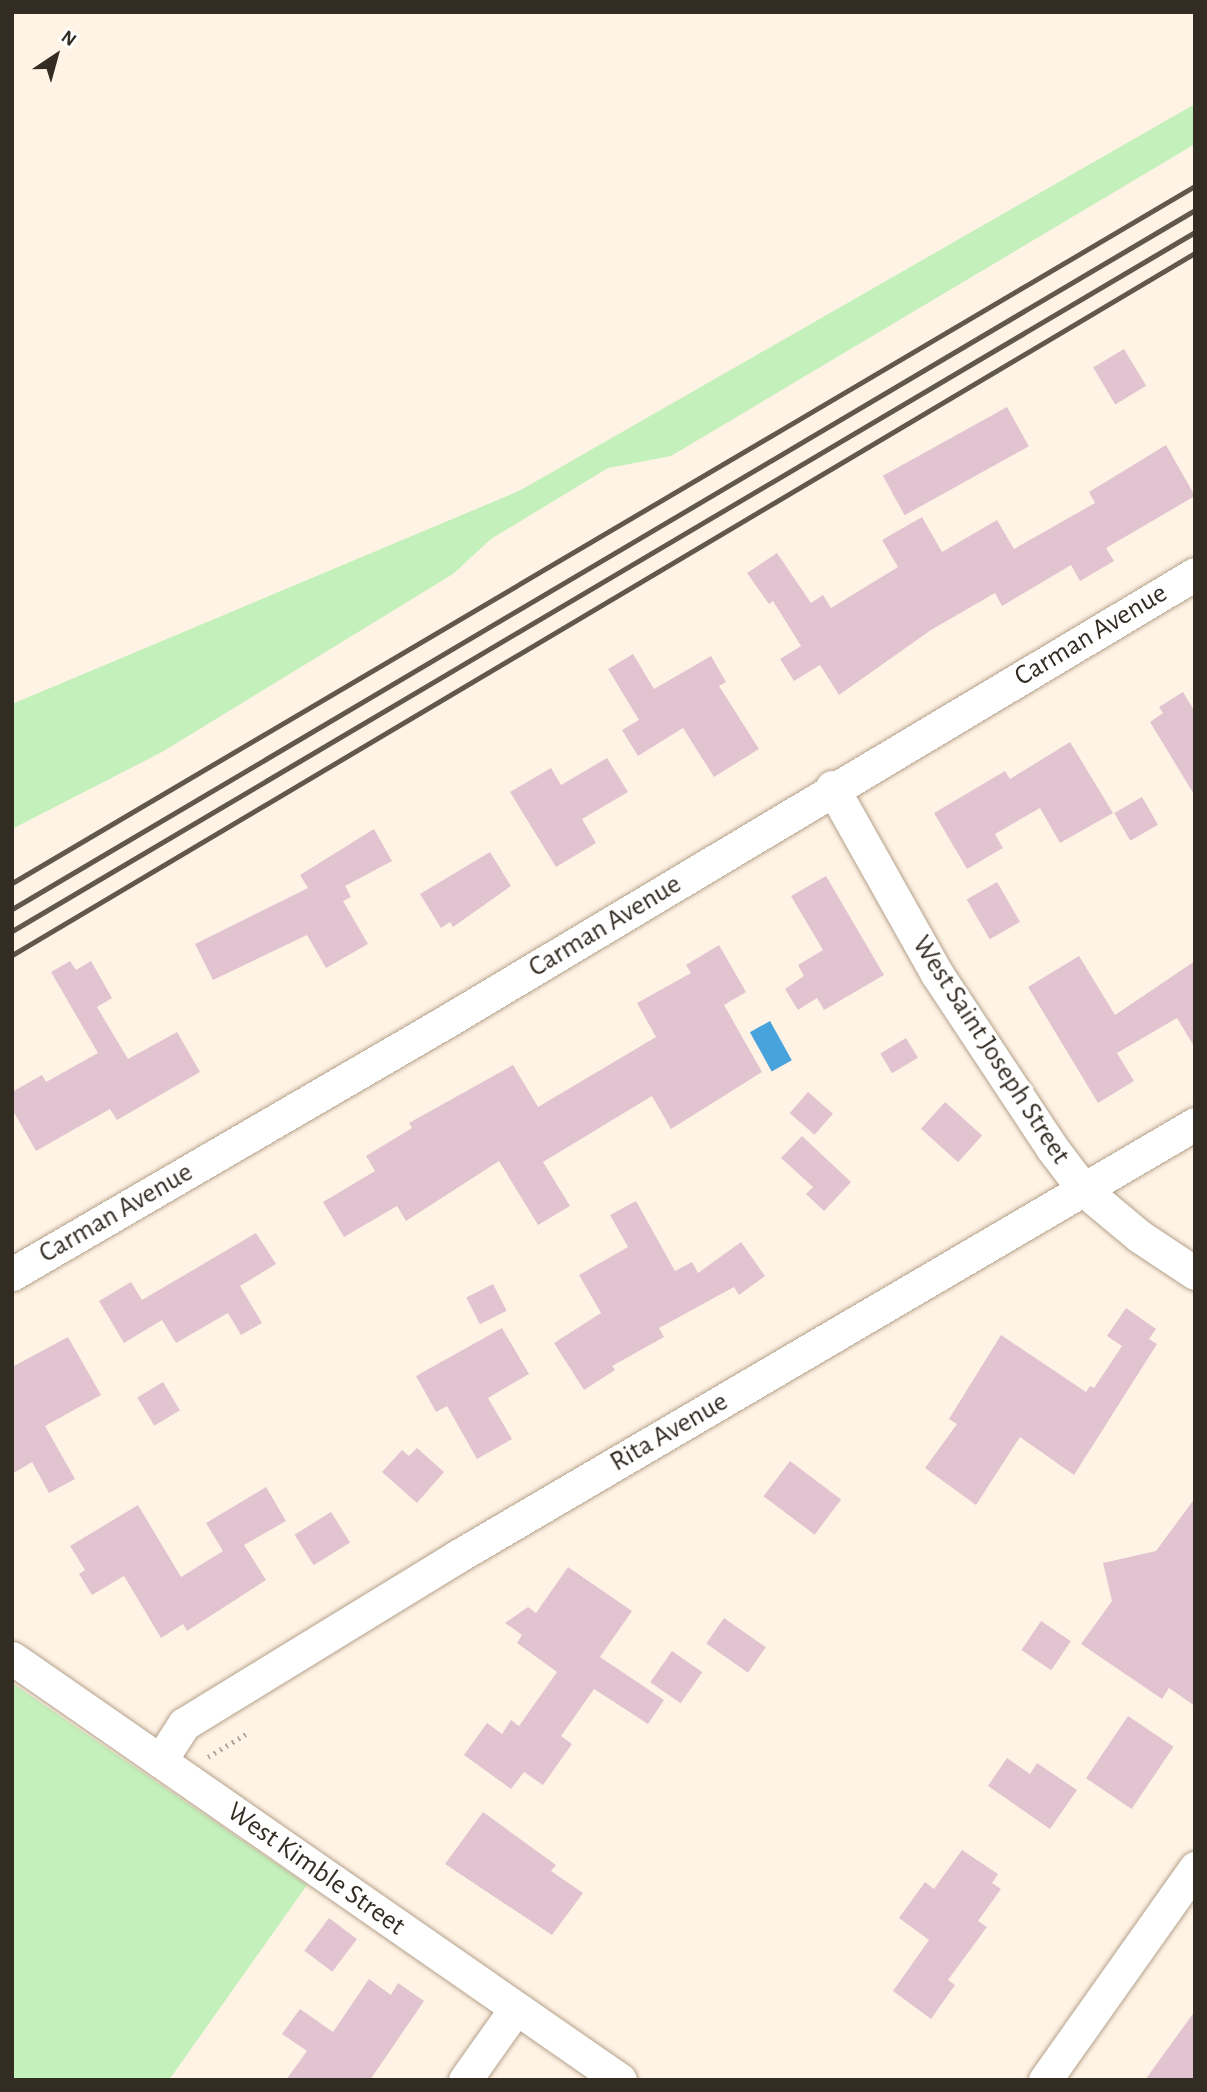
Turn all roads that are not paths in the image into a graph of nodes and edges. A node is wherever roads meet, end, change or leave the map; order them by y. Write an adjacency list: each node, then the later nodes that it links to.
1 (1195, 574): 2 (street, Carman Avenue)
2 (832, 787): 4 (street, West Saint Joseph Street); 5 (street, Carman Avenue)
3 (1195, 1124): 4 (street, Rita Avenue)
4 (1084, 1190): 6 (street, West Saint Joseph Street); 8 (street, Rita Avenue)
5 (12, 1273)
6 (1195, 1273)
7 (12, 1658): 8 (street, West Kimble Street)
8 (160, 1760): 10 (street, West Kimble Street)
9 (1195, 1868): 13 (street)
10 (516, 2008): 11 (street); 12 (street, West Kimble Street)
11 (465, 2080)
12 (620, 2080)
13 (1045, 2080)

